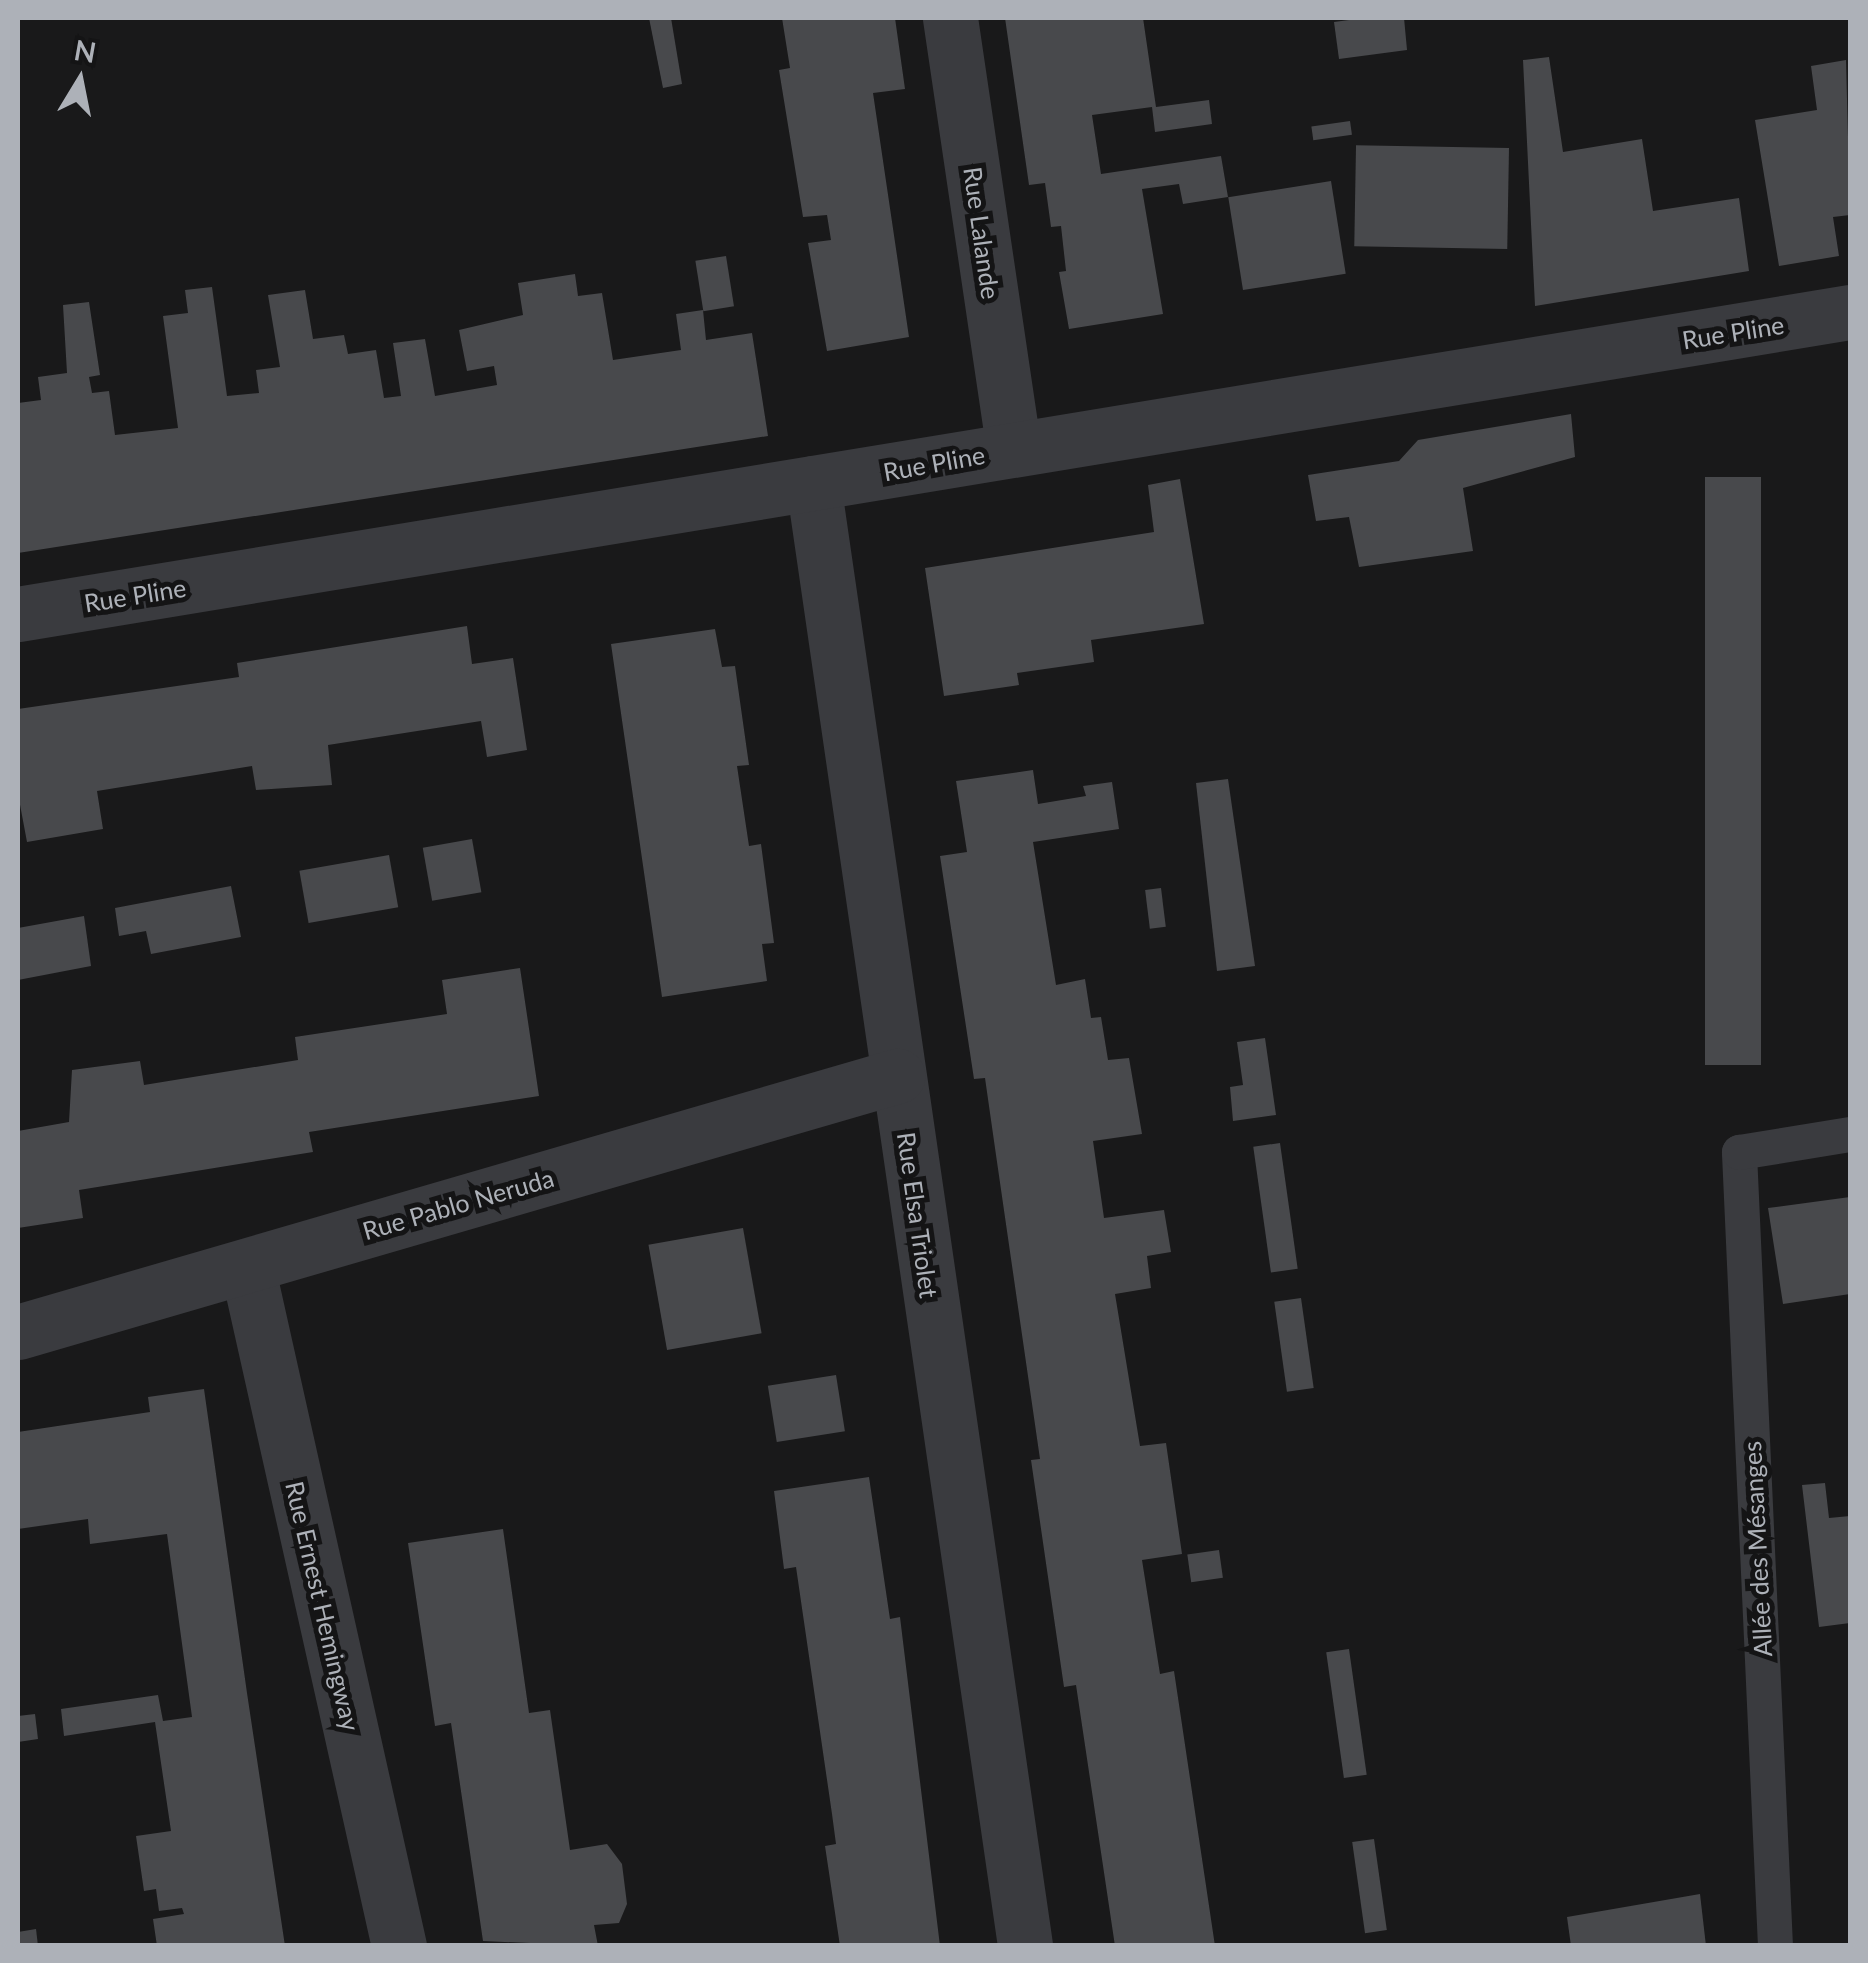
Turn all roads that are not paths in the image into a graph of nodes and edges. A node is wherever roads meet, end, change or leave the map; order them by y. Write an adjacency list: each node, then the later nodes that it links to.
1 (950, 18): 3 (street, Rue Lalande)
2 (1850, 312): 3 (street, Rue Pline)
3 (1014, 449): 4 (street, Rue Pline)
4 (813, 484): 5 (street, Rue Pline); 6 (street, Rue Elsa Triolet)
5 (18, 614)
6 (898, 1076): 8 (street, Rue Pablo Neruda); 11 (street, Rue Elsa Triolet)
7 (1850, 1134): 12 (lane, Allée des Mésanges)
8 (247, 1266): 9 (street, Rue Pablo Neruda); 10 (street, Rue Ernest Hemingway)
9 (18, 1332)
10 (399, 1946)
11 (1025, 1946)
12 (1774, 1946)

